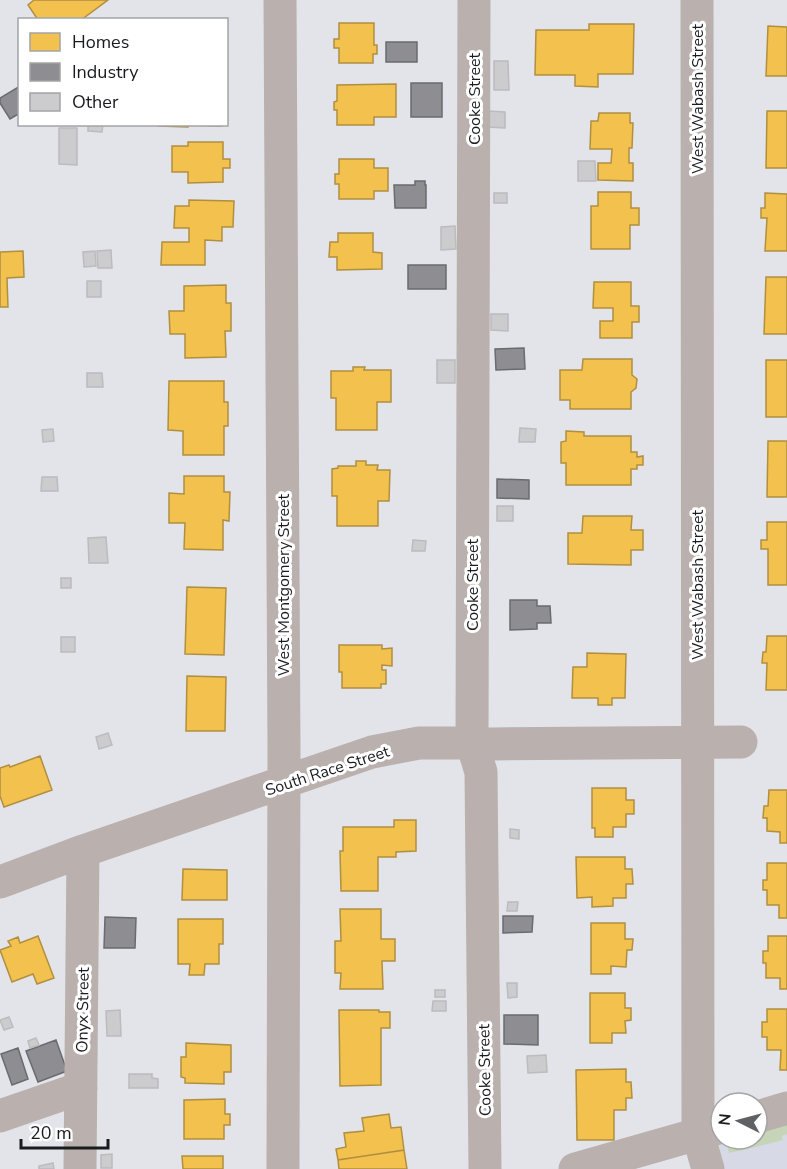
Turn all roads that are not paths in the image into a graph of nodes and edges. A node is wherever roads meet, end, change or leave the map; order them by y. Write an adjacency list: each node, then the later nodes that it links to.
1 (280, 0): 7 (street, West Montgomery Street)
2 (474, 0): 4 (street, Cooke Street)
3 (697, 0): 5 (street, West Wabash Street)
4 (472, 742): 5 (street, South Race Street); 7 (street, South Race Street); 19 (street, Cooke Street)
5 (697, 742): 6 (street, South Race Street); 11 (street, West Wabash Street)
6 (741, 742)
7 (284, 783): 8 (street, South Race Street); 18 (street, West Montgomery Street)
8 (83, 851): 9 (street, South Race Street); 10 (street, Onyx Street)
9 (0, 882)
10 (81, 1088): 14 (street); 17 (street, Onyx Street)
11 (709, 1100)
12 (787, 1108): 13 (street)
13 (769, 1113)
14 (0, 1116)
15 (709, 1130): 20 (street)
16 (709, 1150): 21 (street, West Wabash Street)
17 (80, 1169)
18 (283, 1169)
19 (485, 1169)
20 (575, 1169)
21 (708, 1169)

